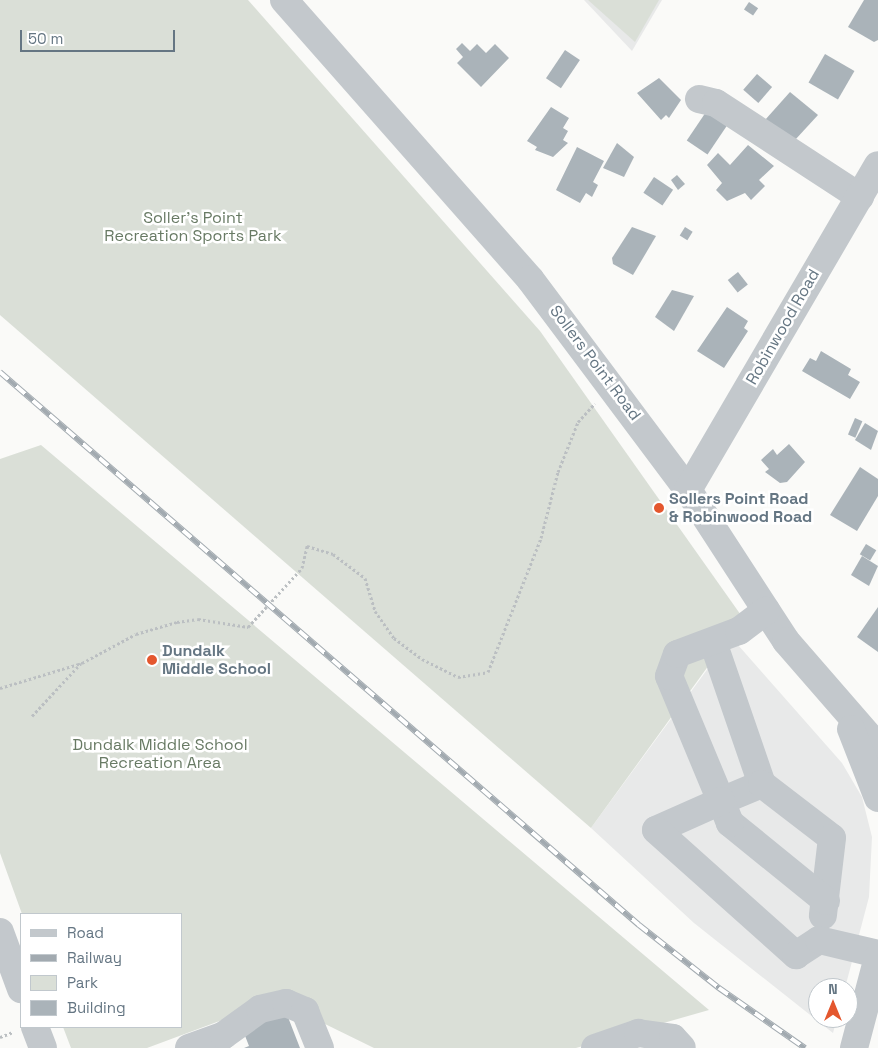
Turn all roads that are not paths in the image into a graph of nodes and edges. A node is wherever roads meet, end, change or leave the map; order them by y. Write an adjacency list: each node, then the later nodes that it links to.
1 (284, 0): 5 (street, Sollers Point Road)
2 (699, 99): 4 (street)
3 (878, 166): 4 (street, Robinwood Road)
4 (860, 196): 5 (street, Robinwood Road)
5 (688, 490): 6 (street, Sollers Point Road)
6 (766, 611): 7 (street); 8 (street, Sollers Point Road)
7 (713, 642): 10 (street); 12 (street)
8 (844, 712): 9 (street, Sollers Point Road); 11 (street)
9 (878, 747)
10 (762, 784): 12 (street); 13 (street)
11 (878, 798)
12 (721, 801): 13 (street); 15 (street)
13 (826, 901): 15 (street)
14 (0, 932): 17 (street)
15 (819, 940): 16 (street)
16 (878, 955): 18 (street)
17 (20, 986)
18 (871, 1012): 25 (street)
19 (35, 1028): 20 (street)
20 (43, 1048)
21 (189, 1048): 22 (street)
22 (320, 1048)
23 (595, 1048): 24 (street)
24 (682, 1048)
25 (854, 1048)

